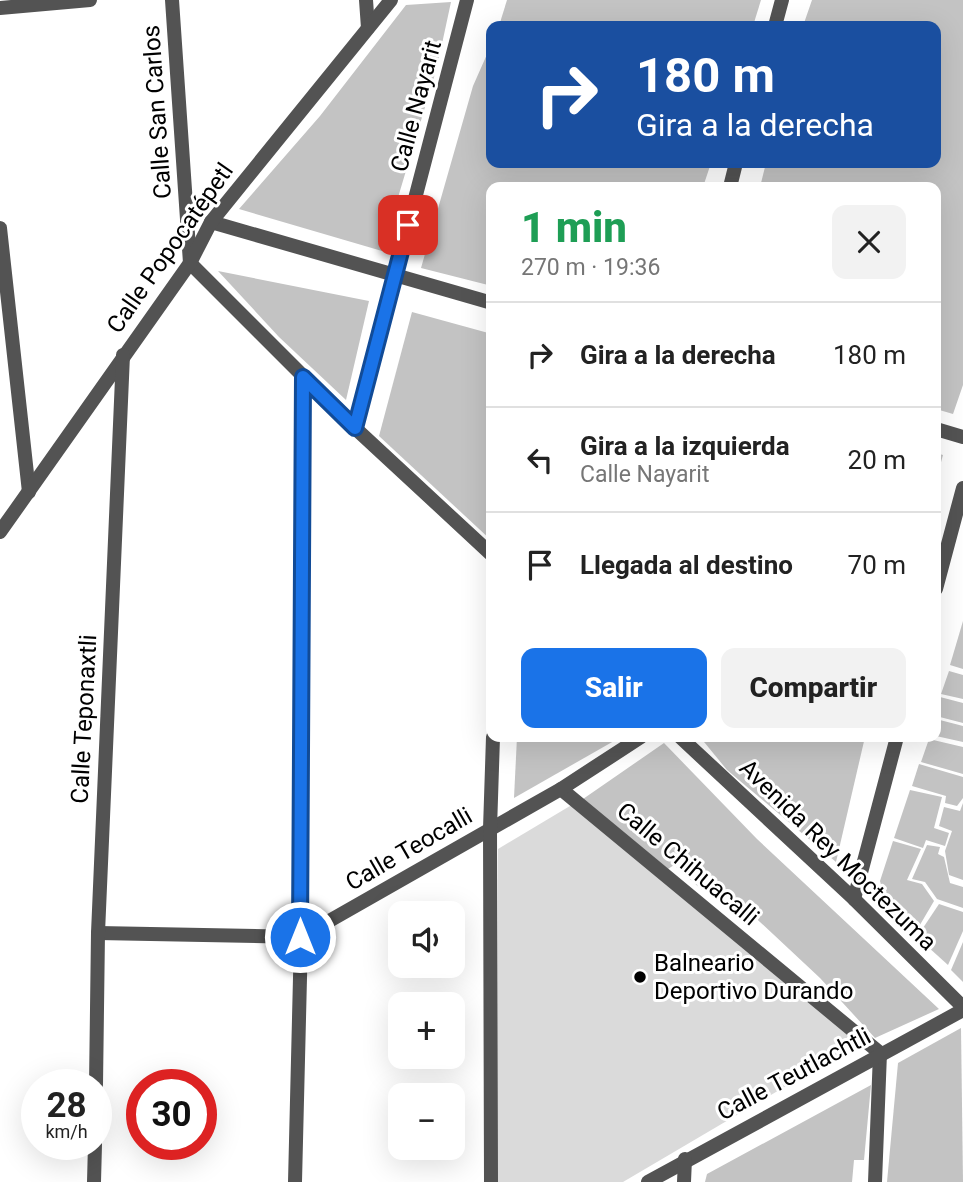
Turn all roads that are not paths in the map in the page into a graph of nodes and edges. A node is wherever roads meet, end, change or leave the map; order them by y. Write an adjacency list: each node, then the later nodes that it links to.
1 (90, 0): 7 (street)
2 (172, 0): 12 (street, Calle San Carlos)
3 (366, 0): 9 (street)
4 (391, 0): 9 (street, Calle Popocatépetl)
5 (467, 0): 13 (street, Calle Nayarit)
6 (782, 0): 8 (street)
7 (0, 8)
8 (776, 21)
9 (368, 28): 10 (street, Calle Popocatépetl)
10 (211, 222): 12 (street, Calle Popocatépetl); 13 (street)
11 (0, 228): 21 (street)
12 (190, 262): 15 (street, Calle Popocatépetl); 16 (street)
13 (394, 274): 14 (street); 17 (street, Calle Nayarit)
14 (486, 301)
15 (123, 355): 21 (street, Calle Popocatépetl); 32 (street, Calle Teponaxtli)
16 (303, 377): 17 (street); 33 (street)
17 (355, 428): 23 (street)
18 (941, 430): 19 (street)
19 (963, 437)
20 (963, 488): 24 (street)
21 (29, 492): 22 (street, Calle Popocatépetl)
22 (0, 533)
23 (486, 549)
24 (941, 570)
25 (493, 742): 30 (street)
26 (633, 742): 29 (street, Calle Teocalli)
27 (685, 742): 31 (street, Avenida Rey Moctezuma)
28 (896, 742): 31 (street)
29 (561, 789): 30 (street, Calle Teocalli); 35 (street, Calle Chihuacalli)
30 (490, 830): 33 (street, Calle Teocalli); 41 (street)
31 (854, 899): 34 (street, Avenida Rey Moctezuma)
32 (98, 933): 33 (street); 36 (street, Calle Teponaxtli)
33 (300, 937): 40 (street)
34 (963, 1008): 35 (street, Calle Teutlachtli)
35 (880, 1053): 37 (street, Calle Teutlachtli); 44 (street)
36 (96, 1069)
37 (685, 1159): 42 (street, Calle Teutlachtli); 43 (street)
38 (95, 1160): 39 (street)
39 (94, 1182)
40 (295, 1182)
41 (491, 1182)
42 (648, 1182)
43 (684, 1182)
44 (875, 1182)

